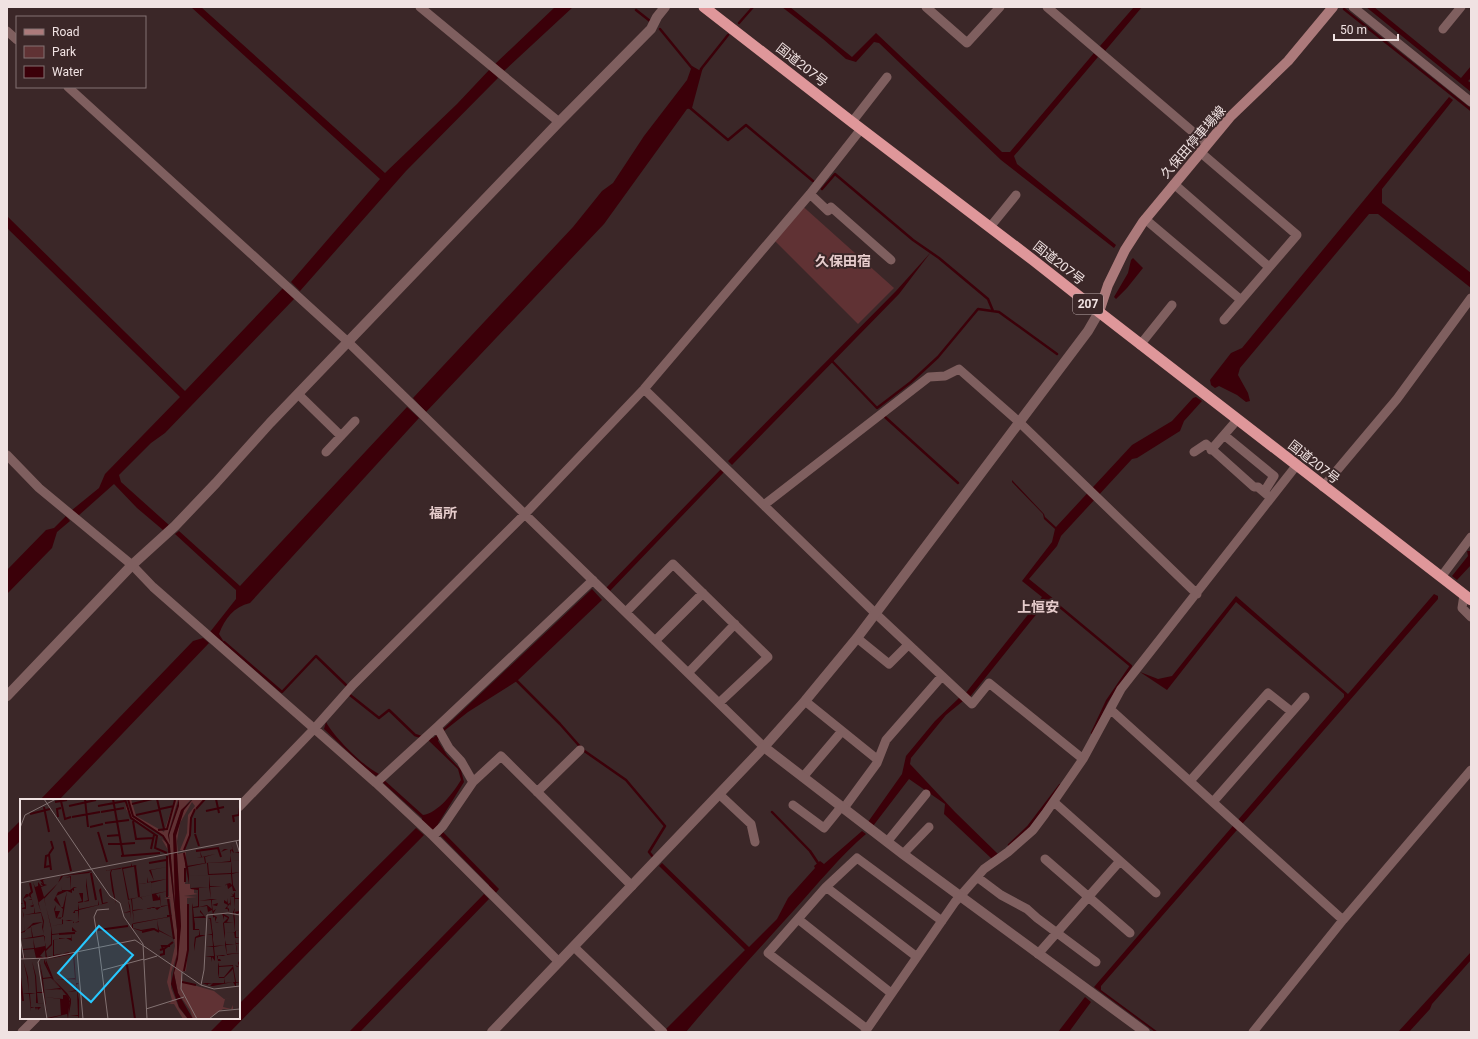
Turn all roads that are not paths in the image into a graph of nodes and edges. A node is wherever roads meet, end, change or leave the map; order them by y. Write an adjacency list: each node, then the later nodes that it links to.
1 (420, 7): 16 (street)
2 (665, 7): 16 (street)
3 (704, 7): 17 (highway, 国道207号 / 207)
4 (926, 7): 5 (street)
5 (1000, 7)
6 (1047, 7): 19 (street)
7 (1333, 7): 19 (main road, 久保田停車場線)
8 (1353, 7): 15 (street)
9 (1461, 7): 10 (street)
10 (1442, 29)
11 (7, 31): 12 (street)
12 (16, 39)
13 (887, 77): 17 (street)
14 (69, 88): 32 (street)
15 (1471, 102)
16 (559, 122): 32 (street)
17 (852, 122): 18 (highway, 国道207号 / 207)
18 (861, 129): 21 (street); 24 (highway, 国道207号 / 207)
19 (1204, 148): 20 (main road, 久保田停車場線); 26 (street)
20 (1174, 184): 23 (main road, 久保田停車場線); 26 (street)
21 (810, 194): 25 (street); 34 (street)
22 (1016, 195): 24 (street)
23 (1145, 219): 28 (street); 30 (main road, 久保田停車場線)
24 (990, 227): 30 (highway, 国道207号 / 207)
25 (891, 260)
26 (1270, 267): 28 (street)
27 (1471, 298): 46 (street)
28 (1241, 300): 31 (street)
29 (1172, 305): 33 (street)
30 (1099, 312): 33 (highway, 国道207号 / 207); 38 (street)
31 (1224, 320)
32 (348, 342): 35 (street); 50 (street)
33 (1140, 345): 36 (highway, 国道207号 / 207)
34 (644, 389): 49 (street); 50 (street)
35 (298, 394): 40 (street); 52 (street)
36 (1237, 420): 39 (street); 45 (highway, 国道207号 / 207)
37 (356, 421): 40 (street)
38 (1019, 422): 49 (street); 56 (street); 59 (street)
39 (1224, 435): 41 (street); 47 (street)
40 (341, 436): 42 (street)
41 (1212, 450): 43 (street); 47 (street)
42 (326, 452)
43 (1194, 452)
44 (7, 455): 52 (street)
45 (1296, 466): 46 (highway, 国道207号 / 207); 48 (street)
46 (1323, 487): 53 (highway, 国道207号 / 207)
47 (1264, 492): 48 (street)
48 (1271, 498): 56 (street)
49 (764, 505): 59 (street)
50 (525, 514): 54 (street); 74 (street)
51 (1471, 537): 53 (street)
52 (132, 565): 67 (street); 74 (street)
53 (1441, 577): 57 (highway, 国道207号 / 207)
54 (593, 580): 58 (street); 73 (street)
55 (702, 593): 58 (street); 61 (street); 63 (street)
56 (1198, 594): 71 (street)
57 (1468, 598): 60 (street)
58 (626, 612): 63 (street)
59 (875, 613): 62 (street); 64 (street)
60 (1471, 617)
61 (735, 624): 65 (street); 70 (street)
62 (857, 638): 64 (street); 69 (street)
63 (655, 641): 65 (street)
64 (908, 644): 66 (street)
65 (688, 673): 70 (street)
66 (942, 676): 78 (street); 79 (street)
67 (7, 696)
68 (1305, 697): 72 (street)
69 (805, 701): 75 (street); 76 (street)
70 (719, 703): 76 (street)
71 (1110, 709): 78 (street); 82 (street)
72 (1292, 712): 82 (street); 89 (street)
73 (437, 727): 83 (street); 84 (street)
74 (314, 729): 84 (street); 91 (street)
75 (842, 731): 79 (street); 81 (street)
76 (764, 747): 81 (street); 86 (street)
77 (580, 750): 85 (street)
78 (1083, 759): 88 (street)
79 (878, 760): 92 (street)
80 (1471, 770): 107 (street)
81 (803, 777): 92 (street)
82 (1190, 781): 89 (street)
83 (473, 782): 85 (street); 94 (street)
84 (376, 783): 94 (street)
85 (537, 792): 101 (street)
86 (719, 794): 95 (street); 101 (street)
87 (926, 794): 96 (street)
88 (1054, 802): 99 (street); 100 (street)
89 (1213, 802): 107 (street)
90 (793, 804): 92 (street)
91 (240, 806)
92 (843, 808): 96 (street)
93 (928, 827): 97 (street)
94 (433, 836): 114 (street)
95 (755, 842)
96 (887, 842): 97 (street)
97 (903, 854): 105 (street)
98 (1045, 859): 104 (street)
99 (1120, 861): 103 (street); 104 (street)
100 (977, 877): 105 (street); 109 (street)
101 (632, 886): 111 (street)
102 (826, 887): 106 (street); 108 (street); 113 (street)
103 (1156, 893)
104 (1088, 896): 109 (street); 110 (street)
105 (960, 897): 108 (street); 112 (street)
106 (798, 920): 116 (street); 118 (street)
107 (1343, 920): 123 (street)
108 (942, 921): 113 (street)
109 (1056, 933): 112 (street); 115 (street)
110 (1130, 933)
111 (574, 947): 114 (street); 119 (street)
112 (1038, 954): 122 (street)
113 (917, 957): 116 (street)
114 (559, 962): 121 (street)
115 (1096, 962)
116 (892, 993): 118 (street)
117 (35, 1019): 120 (street)
118 (866, 1030)
119 (662, 1031)
120 (22, 1032)
121 (492, 1032)
122 (1145, 1032)
123 (1253, 1032)

